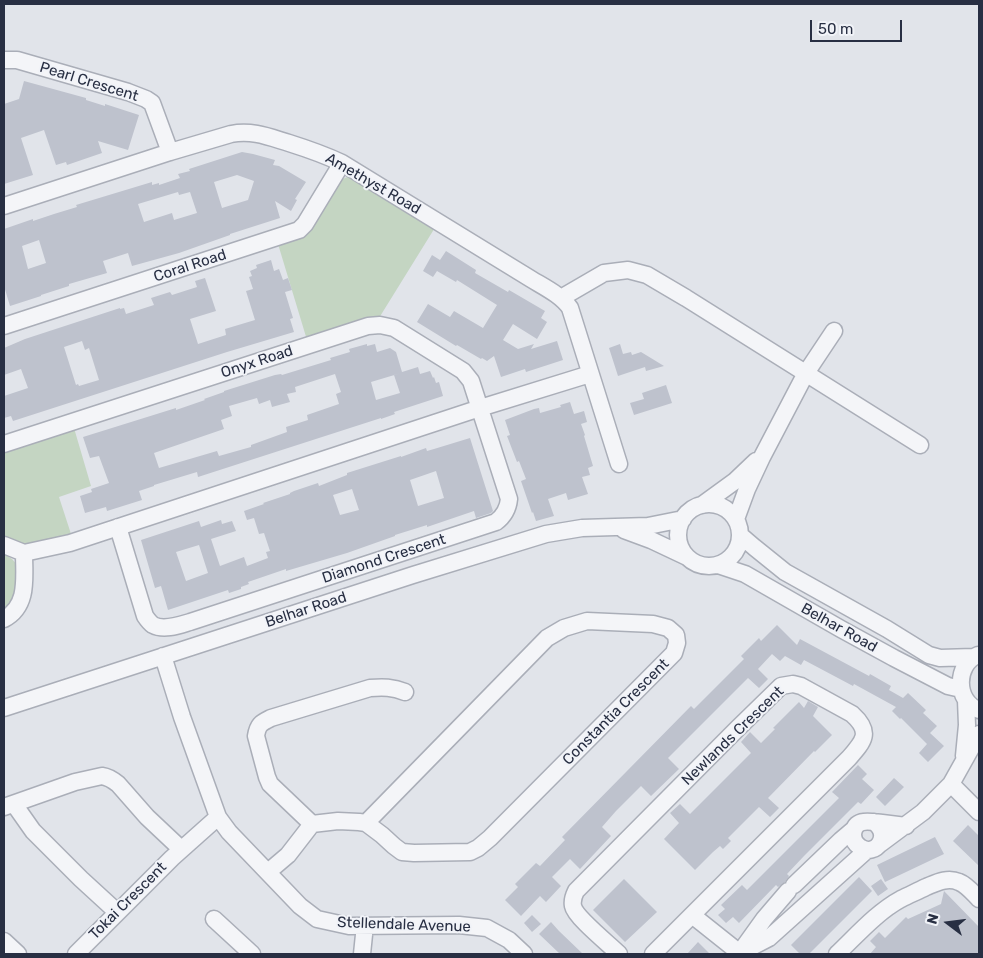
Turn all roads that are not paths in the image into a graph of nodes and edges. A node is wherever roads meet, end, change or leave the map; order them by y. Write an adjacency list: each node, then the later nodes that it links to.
1 (4, 60): 2 (street, Pearl Crescent)
2 (170, 152): 3 (street, Amethyst Road); 4 (street, Amethyst Road)
3 (342, 163): 5 (street, Amethyst Road); 6 (street, Coral Road)
4 (4, 206)
5 (561, 298): 8 (street); 9 (street, Amethyst Road)
6 (4, 326)
7 (834, 330): 8 (street)
8 (806, 373): 12 (street); 13 (street)
9 (590, 374): 10 (street); 14 (street, Amethyst Road)
10 (480, 408): 11 (street, Onyx Road); 17 (street); 17 (street, Diamond Crescent)
11 (4, 444)
12 (920, 445)
13 (762, 456): 15 (street); 19 (street)
14 (619, 464)
15 (702, 505): 16 (street); 19 (street)
16 (683, 519): 18 (street, Belhar Road); 22 (street)
17 (118, 527): 21 (street)
18 (612, 527): 22 (street, Belhar Road); 26 (street, Belhar Road)
19 (738, 527): 23 (street); 25 (street, Belhar Road)
20 (4, 545): 21 (street)
21 (24, 553): 24 (street)
22 (687, 557): 23 (street)
23 (718, 564): 28 (street, Belhar Road)
24 (4, 619)
25 (976, 655): 28 (street)
26 (163, 656): 29 (street, Belhar Road); 35 (street, Stellendale Avenue)
27 (405, 692): 38 (street)
28 (969, 700): 31 (street)
29 (4, 708)
30 (979, 734): 31 (street)
31 (963, 763): 32 (street)
32 (951, 784): 34 (street); 39 (street)
33 (9, 806): 42 (street); 45 (street)
34 (979, 812)
35 (218, 817): 42 (street, Tokai Crescent); 43 (street, Stellendale Avenue)
36 (874, 822): 39 (street); 40 (street); 41 (street)
37 (366, 823): 37 (street, Constantia Crescent); 38 (street)
38 (312, 824): 43 (street)
39 (906, 826): 41 (street)
40 (854, 830): 41 (street); 57 (street)
41 (874, 847): 57 (street)
42 (181, 850): 45 (street, Tokai Crescent)
43 (268, 872): 48 (street, Stellendale Avenue)
44 (979, 899): 58 (street)
45 (117, 912): 52 (street, Tokai Crescent)
46 (692, 915): 55 (street, Newlands Crescent); 56 (street, Newlands Crescent); 57 (street)
47 (214, 919): 50 (street)
48 (364, 926): 53 (street); 54 (street, Stellendale Avenue)
49 (4, 941): 51 (street)
50 (247, 953)
51 (18, 954)
52 (76, 954)
53 (362, 954)
54 (524, 954)
55 (619, 954)
56 (653, 954)
57 (740, 954)
58 (837, 954)

